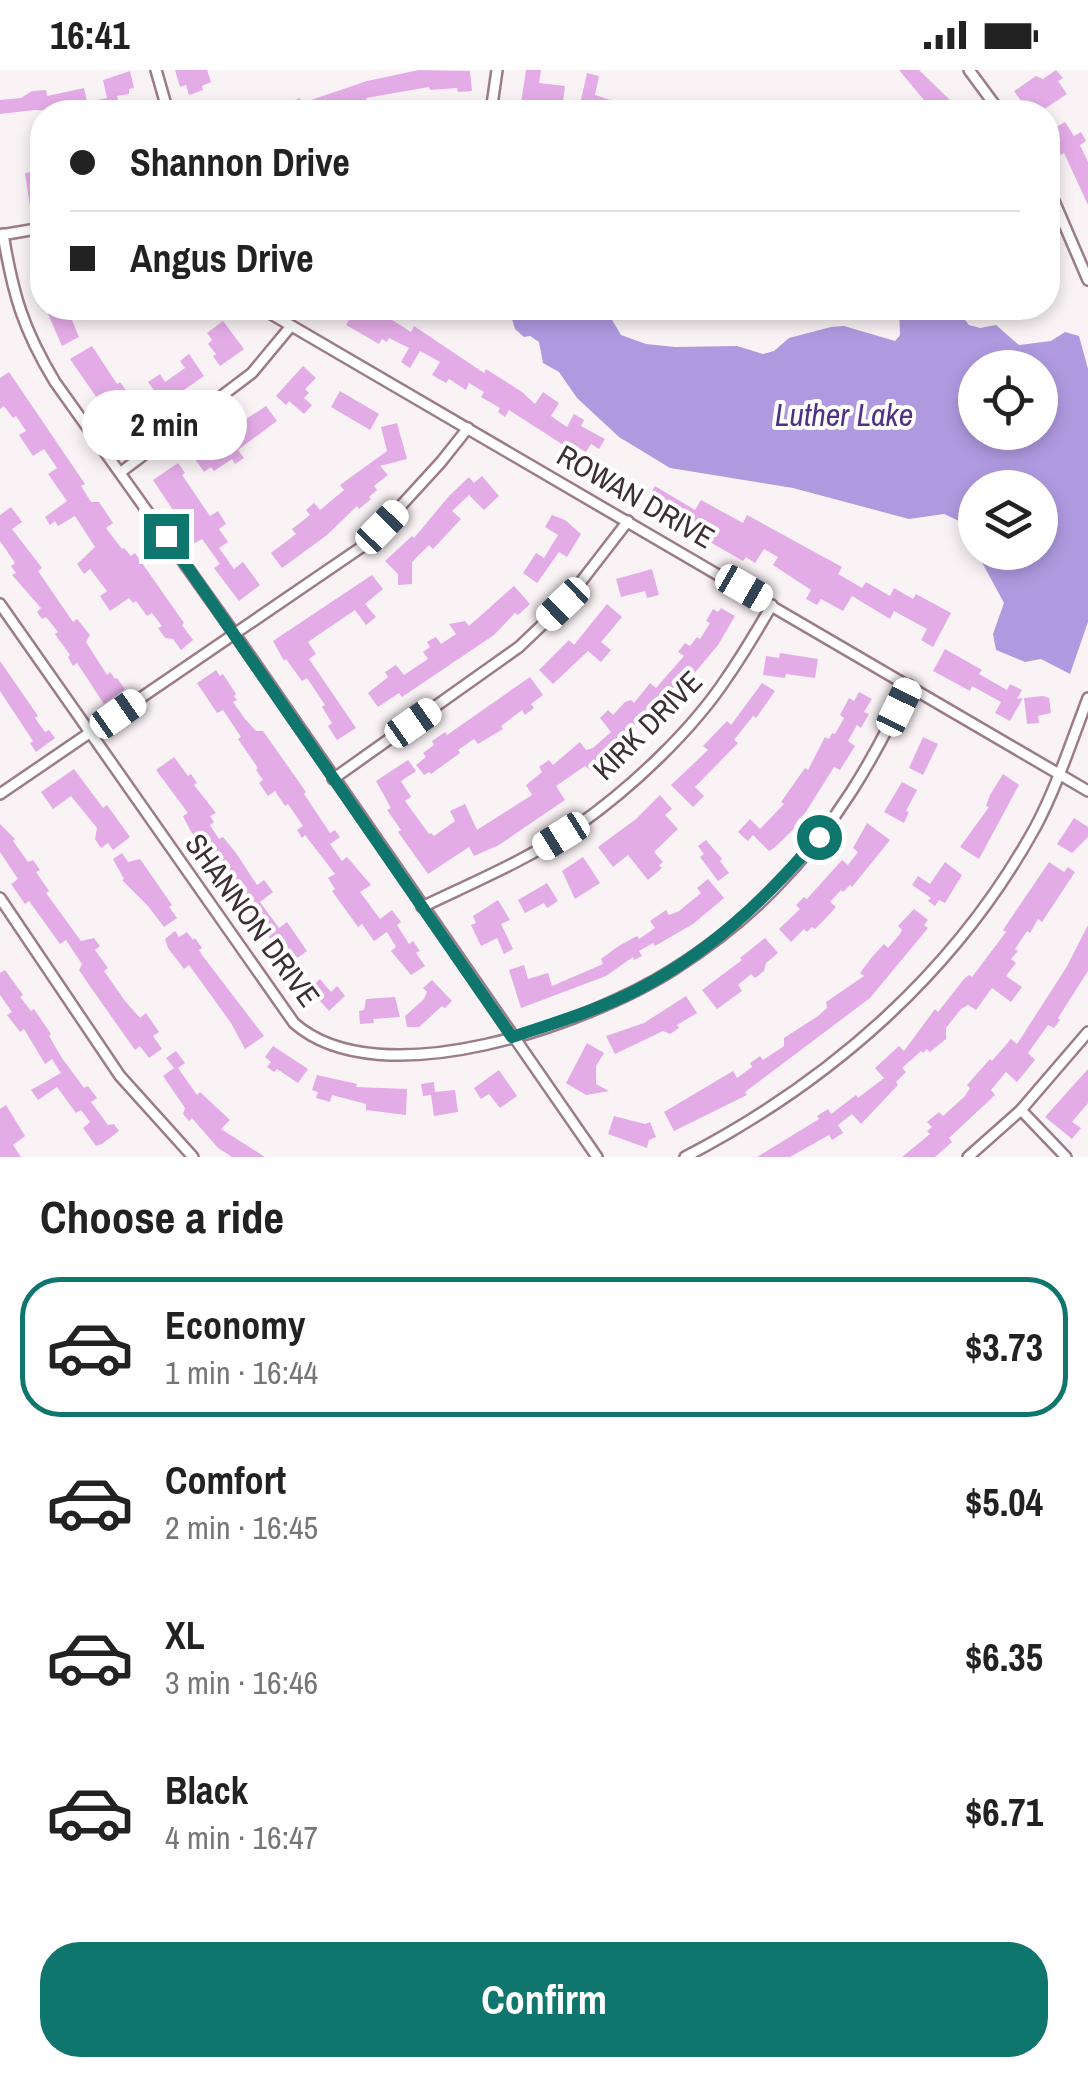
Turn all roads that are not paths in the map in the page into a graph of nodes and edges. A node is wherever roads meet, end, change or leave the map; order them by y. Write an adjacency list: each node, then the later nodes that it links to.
1 (156, 70): 4 (street)
2 (497, 70): 5 (street)
3 (969, 70): 6 (street)
4 (165, 100)
5 (493, 100)
6 (991, 100)
7 (1060, 216): 10 (street)
8 (30, 230): 9 (street)
9 (2, 234): 14 (street)
10 (1088, 280)
11 (281, 320): 12 (street, ROWAN DRIVE)
12 (291, 326): 13 (street, ROWAN DRIVE); 14 (street)
13 (468, 428): 15 (street, ROWAN DRIVE); 18 (street)
14 (120, 472): 18 (street)
15 (628, 521): 17 (street, ROWAN DRIVE); 23 (street)
16 (0, 604): 21 (street, SHANNON DRIVE)
17 (772, 605): 19 (street, ROWAN DRIVE); 27 (street, KIRK DRIVE)
18 (234, 632): 21 (street); 23 (street)
19 (909, 686): 22 (street, ROWAN DRIVE); 29 (street, SHANNON DRIVE)
20 (1088, 698): 22 (street)
21 (89, 734): 25 (street); 29 (street, SHANNON DRIVE)
22 (1059, 774): 24 (street, ROWAN DRIVE); 33 (street)
23 (333, 779): 27 (street)
24 (1088, 791)
25 (0, 794)
26 (0, 898): 31 (street)
27 (422, 906): 29 (street)
28 (1088, 1032): 30 (street)
29 (512, 1037): 32 (street)
30 (1021, 1110): 34 (street); 35 (street)
31 (193, 1157)
32 (597, 1157)
33 (685, 1157)
34 (968, 1157)
35 (1066, 1157)

